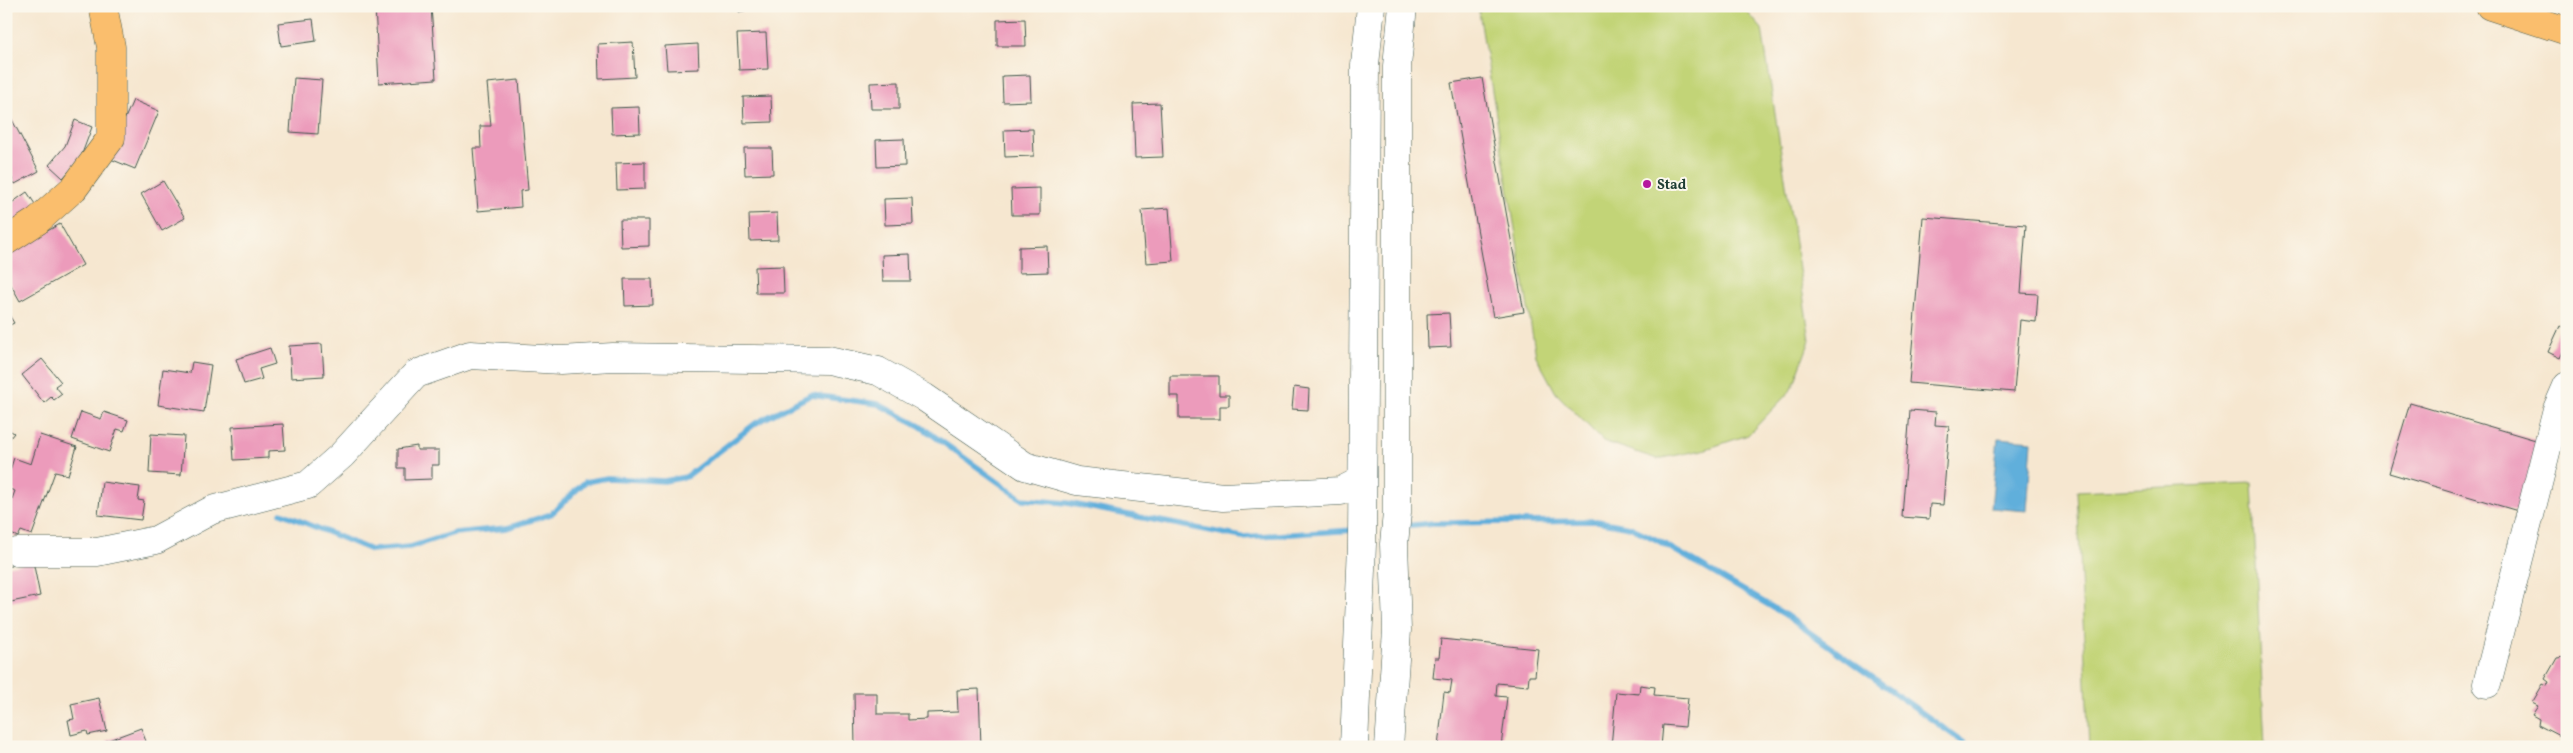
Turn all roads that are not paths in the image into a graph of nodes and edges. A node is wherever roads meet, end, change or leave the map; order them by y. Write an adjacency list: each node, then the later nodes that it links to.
1 (103, 6): 8 (main road)
2 (1371, 6): 10 (street)
3 (1403, 6): 14 (street)
4 (2490, 6): 5 (main road)
5 (2526, 19): 6 (main road); 7 (main road)
6 (2567, 31)
7 (2567, 36)
8 (6, 240)
9 (2567, 386): 12 (street)
10 (1362, 480): 11 (street); 13 (street)
11 (17, 552)
12 (2487, 684)
13 (1354, 747)
14 (1389, 747)

